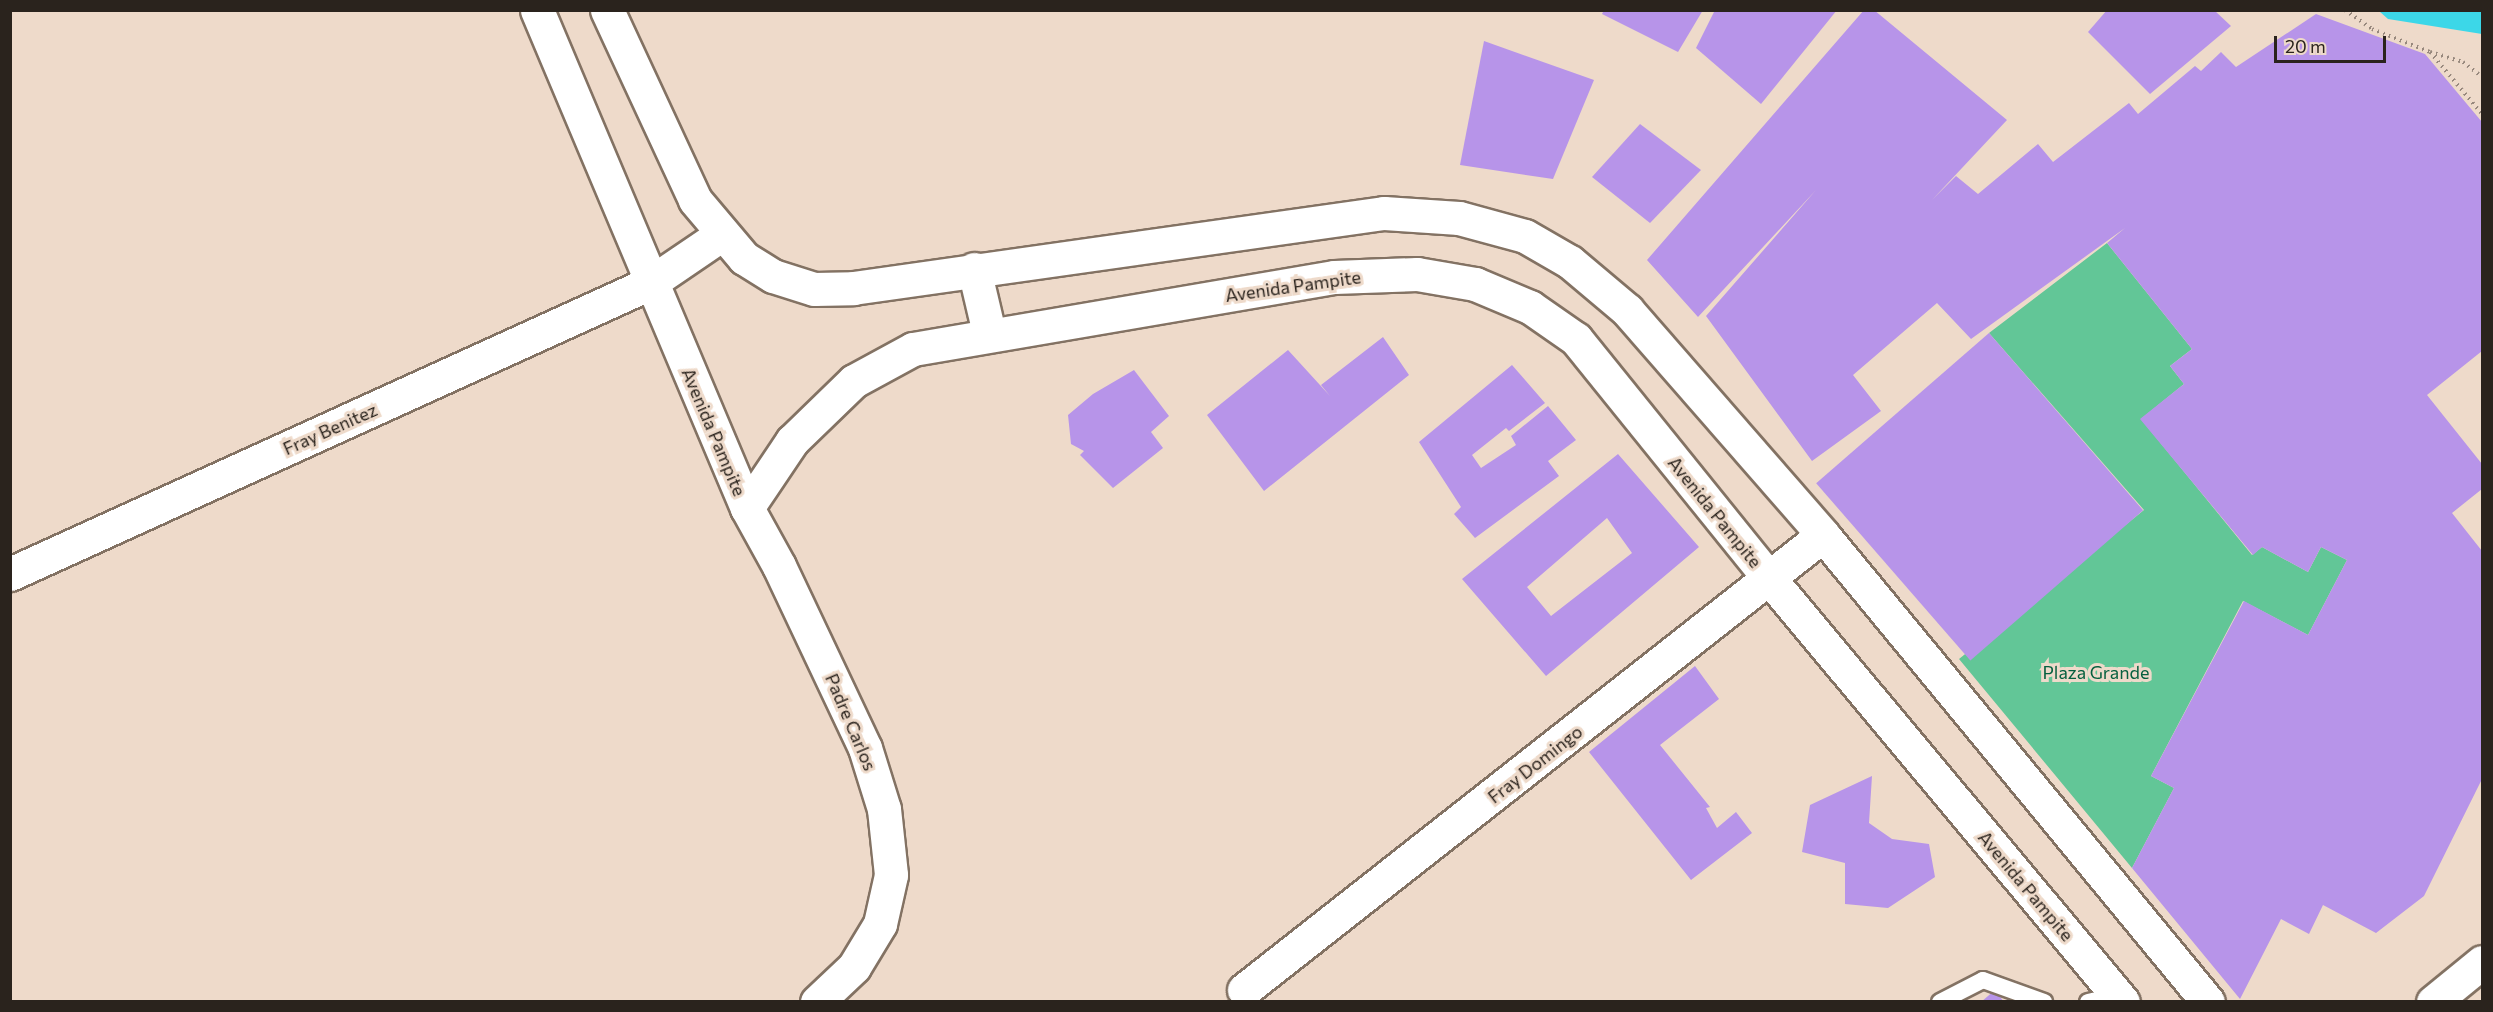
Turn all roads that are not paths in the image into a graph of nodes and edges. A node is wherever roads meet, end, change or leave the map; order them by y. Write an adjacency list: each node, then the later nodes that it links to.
1 (537, 10): 5 (street, Avenida Pampite)
2 (606, 10): 3 (street)
3 (722, 234): 4 (street); 5 (street, Fray Benitez)
4 (974, 269): 6 (street); 8 (street)
5 (650, 283): 7 (street, Avenida Pampite); 9 (street, Fray Benitez)
6 (989, 333): 7 (street, Avenida Pampite); 10 (street, Avenida Pampite)
7 (747, 508): 14 (street, Padre Carlos)
8 (1823, 535): 10 (street, Fray Domingo); 17 (street)
9 (10, 574)
10 (1769, 578): 12 (street, Fray Domingo); 13 (street, Avenida Pampite)
11 (2482, 962): 18 (street)
12 (1244, 990)
13 (2110, 999)
14 (817, 1002)
15 (1940, 1002): 16 (lane)
16 (2044, 1002)
17 (2208, 1002)
18 (2433, 1002)

